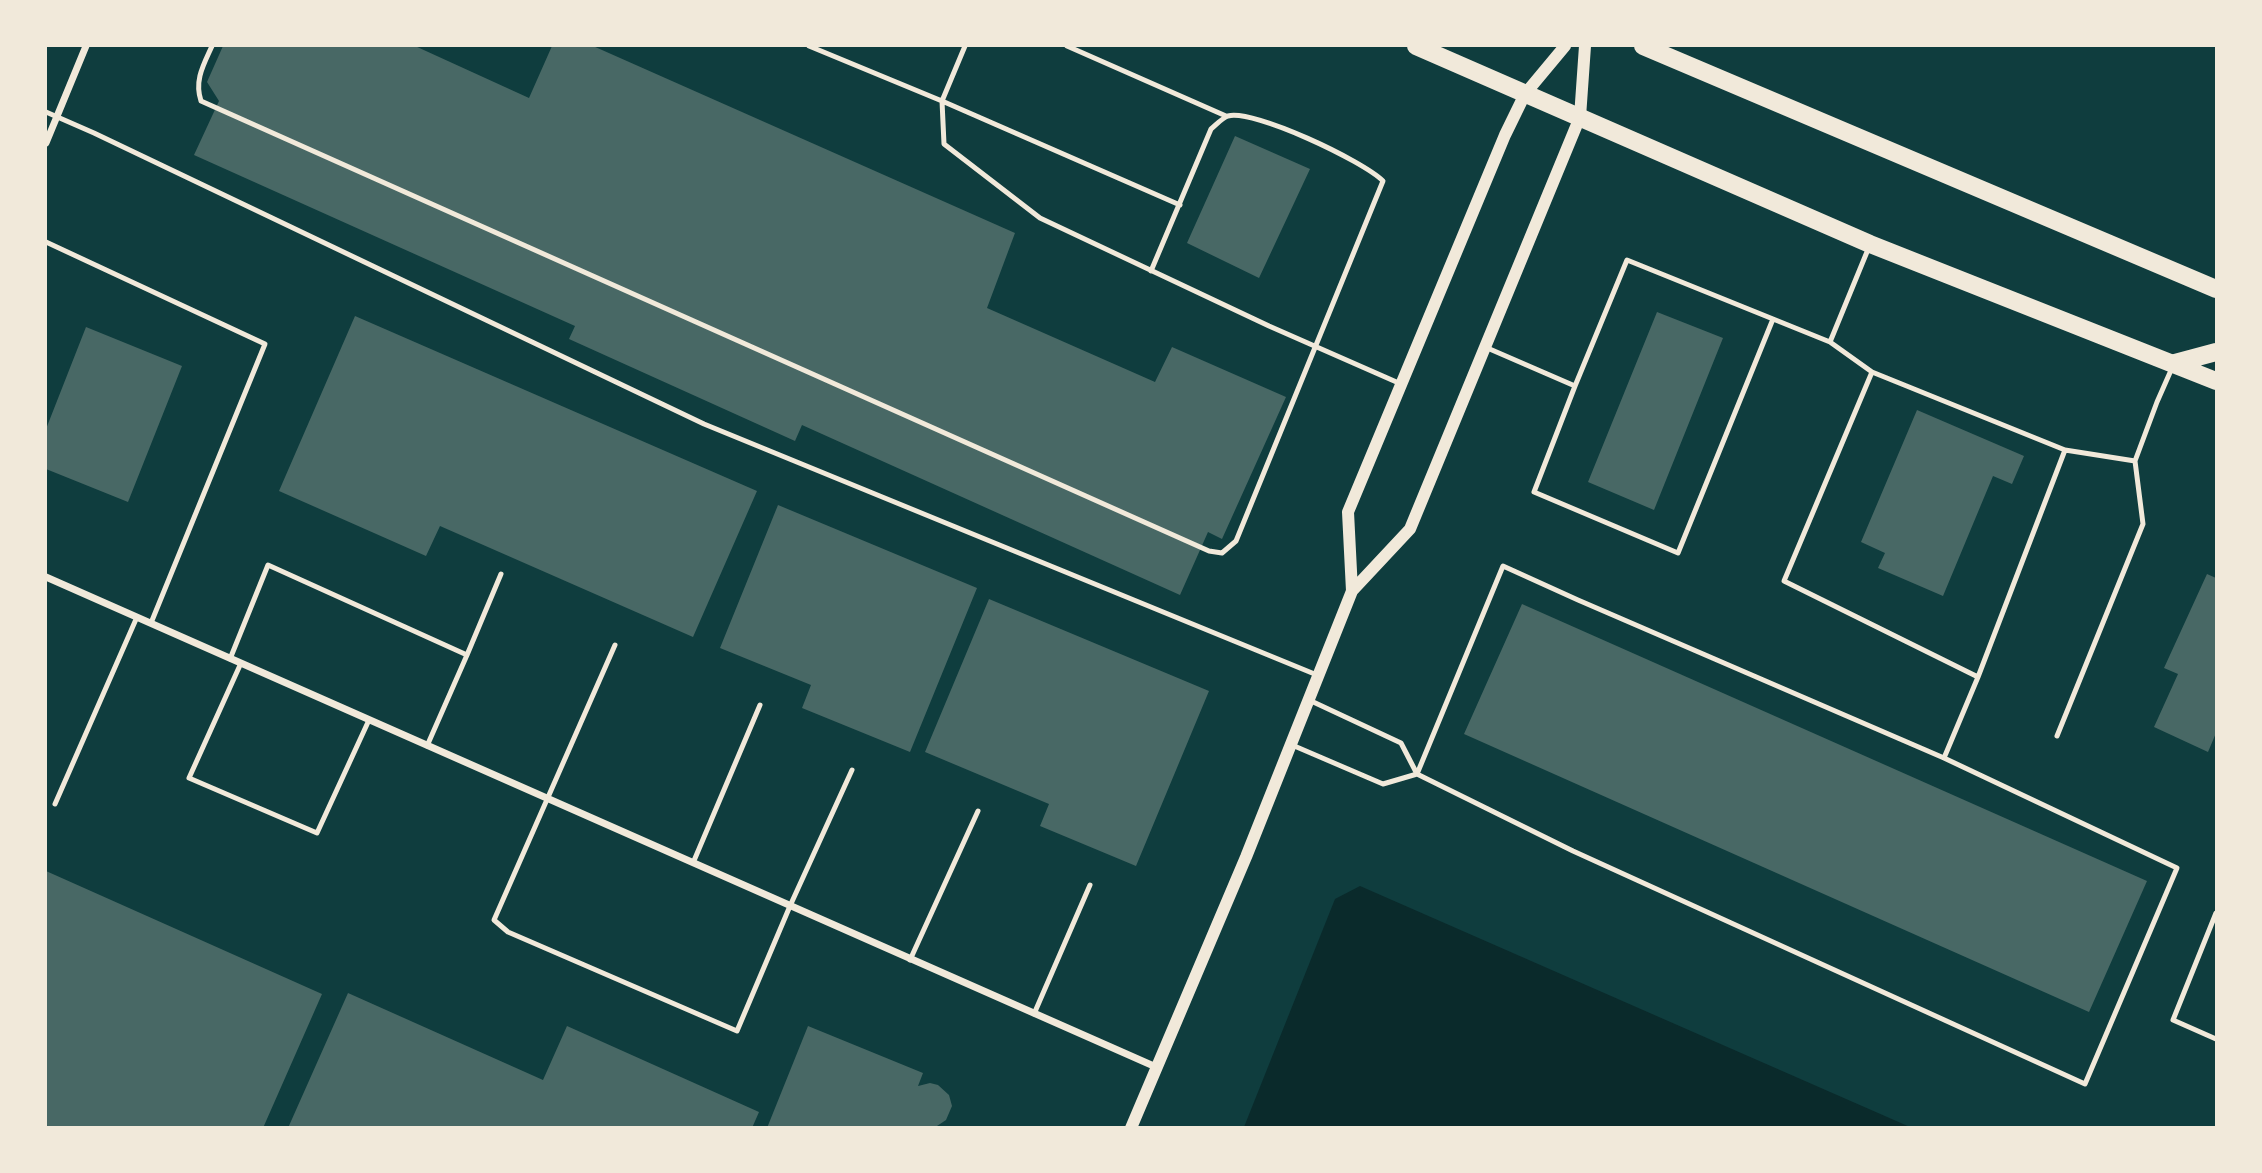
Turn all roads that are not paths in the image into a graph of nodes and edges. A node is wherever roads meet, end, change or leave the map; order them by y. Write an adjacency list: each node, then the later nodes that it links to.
1 (86, 46): 14 (street)
2 (212, 46): 24 (lane)
3 (809, 46): 11 (lane)
4 (965, 46): 11 (lane)
5 (1067, 46): 13 (lane)
6 (1416, 46): 10 (main road)
7 (1565, 46): 10 (street)
8 (1585, 46): 15 (street)
9 (1643, 46): 21 (main road)
10 (1525, 94): 15 (main road); 30 (street)
11 (942, 102): 17 (lane); 20 (lane)
12 (46, 112): 14 (lane)
13 (1226, 116): 17 (lane); 24 (lane)
14 (57, 117): 16 (street); 43 (lane)
15 (1580, 117): 19 (main road); 25 (street)
16 (46, 143)
17 (1180, 205): 20 (lane)
18 (46, 242): 38 (lane)
19 (1870, 244): 23 (lane); 27 (main road)
20 (1152, 271): 24 (lane)
21 (2217, 289)
22 (1773, 319): 23 (lane); 31 (lane); 31 (lane)
23 (1830, 342): 28 (lane)
24 (1316, 347): 30 (lane)
25 (1485, 348): 31 (lane); 36 (street)
26 (2217, 352): 27 (main road)
27 (2175, 363): 29 (main road); 33 (lane)
28 (1871, 372): 32 (lane); 44 (lane)
29 (2217, 381)
30 (1401, 384): 36 (street)
31 (1575, 387)
32 (2065, 450): 33 (lane); 44 (lane)
33 (2135, 461): 48 (lane)
34 (501, 574): 40 (lane)
35 (46, 577): 37 (street)
36 (1352, 591): 43 (street)
37 (137, 617): 38 (street); 55 (lane)
38 (151, 623): 41 (street)
39 (615, 645): 54 (lane)
40 (467, 655): 41 (lane); 50 (lane)
41 (230, 659): 42 (street)
42 (241, 663): 47 (street); 47 (lane)
43 (1320, 676): 45 (street)
44 (1978, 677): 51 (lane)
45 (1309, 700): 49 (street); 53 (lane)
46 (760, 705): 57 (lane)
47 (369, 719): 50 (street)
48 (2057, 736)
49 (1291, 745): 53 (lane); 64 (street)
50 (427, 746): 54 (street)
51 (1944, 758): 53 (lane); 53 (lane)
52 (852, 770): 59 (lane)
53 (1416, 775)
54 (548, 799): 57 (street); 59 (lane)
55 (55, 804)
56 (978, 810): 61 (lane)
57 (693, 863): 59 (street)
58 (1090, 885): 62 (lane)
59 (790, 906): 61 (street)
60 (2217, 913): 63 (lane)
61 (911, 960): 62 (street)
62 (1034, 1014): 64 (street)
63 (2217, 1039)
64 (1156, 1067): 65 (street)
65 (1131, 1128)

